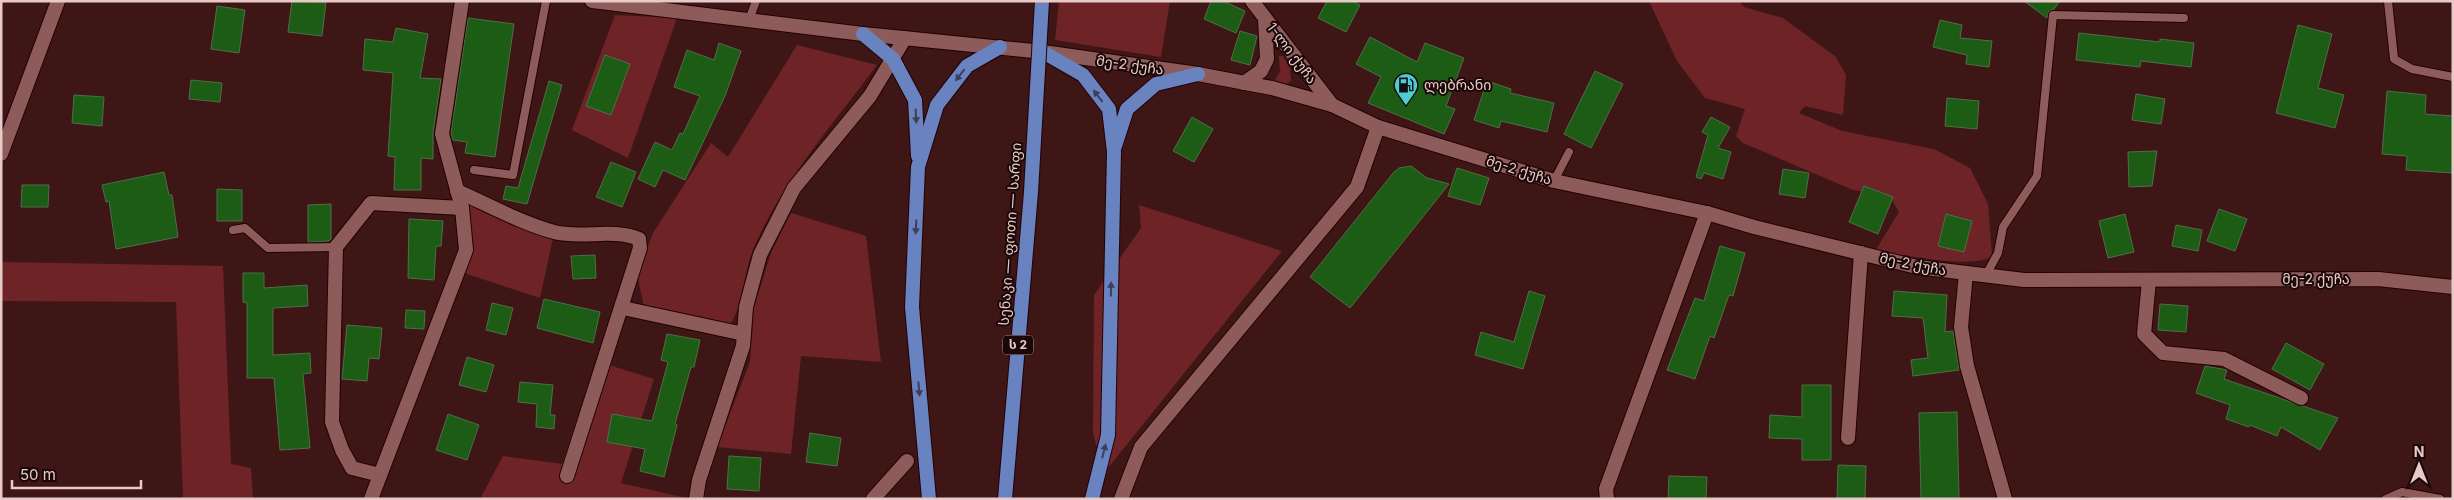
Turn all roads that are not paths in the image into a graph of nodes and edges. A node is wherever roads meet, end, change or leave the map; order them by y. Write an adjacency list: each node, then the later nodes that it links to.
1 (58, 1): 24 (street)
2 (462, 1): 28 (street)
3 (546, 1): 26 (lane)
4 (592, 1): 11 (street, მე-2 ქუჩა)
5 (756, 1): 11 (lane)
6 (1042, 1): 49 (highway, სენაკი — ფოთი — სარფი / ს 2, bridge)
7 (1252, 1): 9 (street, 1-ლი ქუჩა)
8 (2388, 1): 18 (lane)
9 (1265, 16): 19 (street); 20 (street, 1-ლი ქუჩა)
10 (2184, 18): 35 (lane)
11 (749, 20): 12 (street, მე-2 ქუჩა)
12 (863, 34): 13 (street, მე-2 ქუჩა); 16 (highway)
13 (905, 38): 14 (street, მე-2 ქუჩა); 16 (street)
14 (1000, 47): 15 (street, მე-2 ქუჩა); 25 (highway, one-way to 25)
15 (1043, 52): 17 (street, მე-2 ქუჩა); 22 (highway, one-way to 15)
16 (893, 59): 25 (highway, one-way to 25); 39 (street)
17 (1198, 74): 19 (street, მე-2 ქუჩა); 22 (highway)
18 (2453, 76)
19 (1244, 82): 20 (street, მე-2 ქუჩა)
20 (1332, 105): 21 (street, მე-2 ქუჩა)
21 (1378, 127): 27 (street, მე-2 ქუჩა); 51 (street)
22 (1114, 152): 50 (highway, one-way to 22)
23 (1569, 152): 27 (lane)
24 (1, 154)
25 (918, 167): 48 (highway, one-way to 48)
26 (474, 170)
27 (1554, 181): 30 (street, მე-2 ქუჩა)
28 (457, 191): 29 (street); 38 (street)
29 (462, 208): 32 (street); 43 (street)
30 (1707, 213): 33 (street, მე-2 ქუჩა); 52 (street)
31 (233, 230): 32 (lane)
32 (336, 247): 43 (street)
33 (1861, 253): 34 (street, მე-2 ქუჩა); 41 (street)
34 (1966, 273): 35 (street, მე-2 ქუჩა); 53 (street)
35 (1986, 275): 36 (street, მე-2 ქუჩა)
36 (2149, 280): 37 (street, მე-2 ქუჩა); 40 (street)
37 (2453, 287)
38 (623, 308): 39 (street); 44 (street)
39 (744, 334): 46 (street)
40 (2301, 398)
41 (1848, 438)
42 (907, 461): 47 (street)
43 (380, 475): 45 (street)
44 (567, 476)
45 (371, 499)
46 (696, 499)
47 (873, 499)
48 (929, 499)
49 (1005, 499)
50 (1092, 499)
51 (1121, 499)
52 (1607, 499)
53 (2004, 499)
54 (2386, 499): 55 (lane)
55 (2440, 499)

